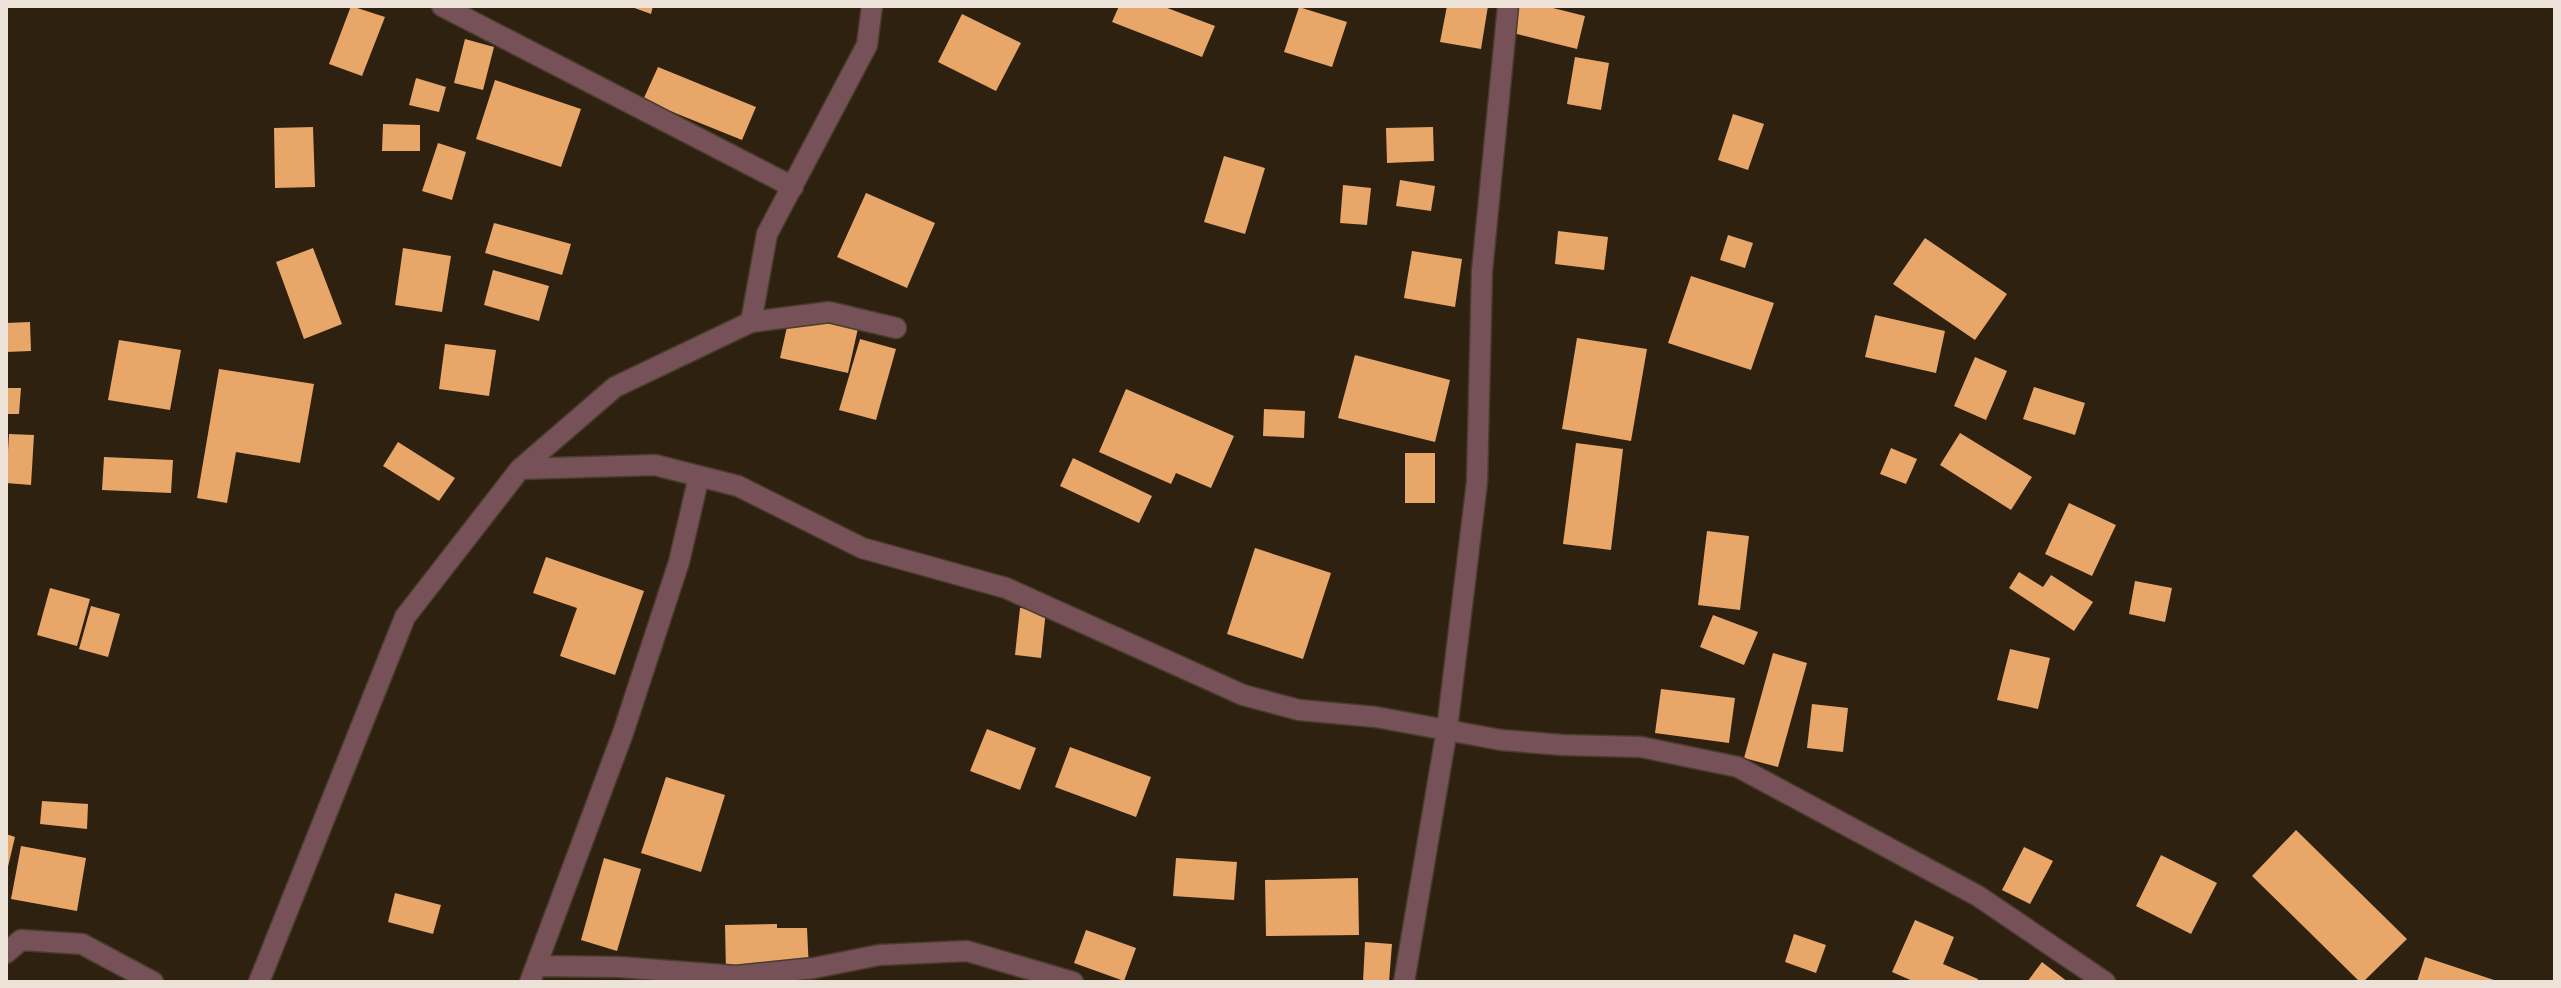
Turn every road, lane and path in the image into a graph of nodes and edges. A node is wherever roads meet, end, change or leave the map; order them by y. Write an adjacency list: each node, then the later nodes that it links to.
1 (442, 6): 4 (street)
2 (872, 6): 4 (street)
3 (1508, 6): 9 (street)
4 (793, 187): 5 (street)
5 (751, 322): 6 (street); 7 (street)
6 (896, 328)
7 (520, 469): 8 (street); 13 (street)
8 (699, 476): 9 (street); 11 (street)
9 (1447, 729): 15 (street); 16 (street)
10 (6, 953): 12 (street)
11 (533, 974): 14 (street)
12 (153, 982)
13 (259, 982)
14 (1073, 982)
15 (1404, 982)
16 (2105, 982)

